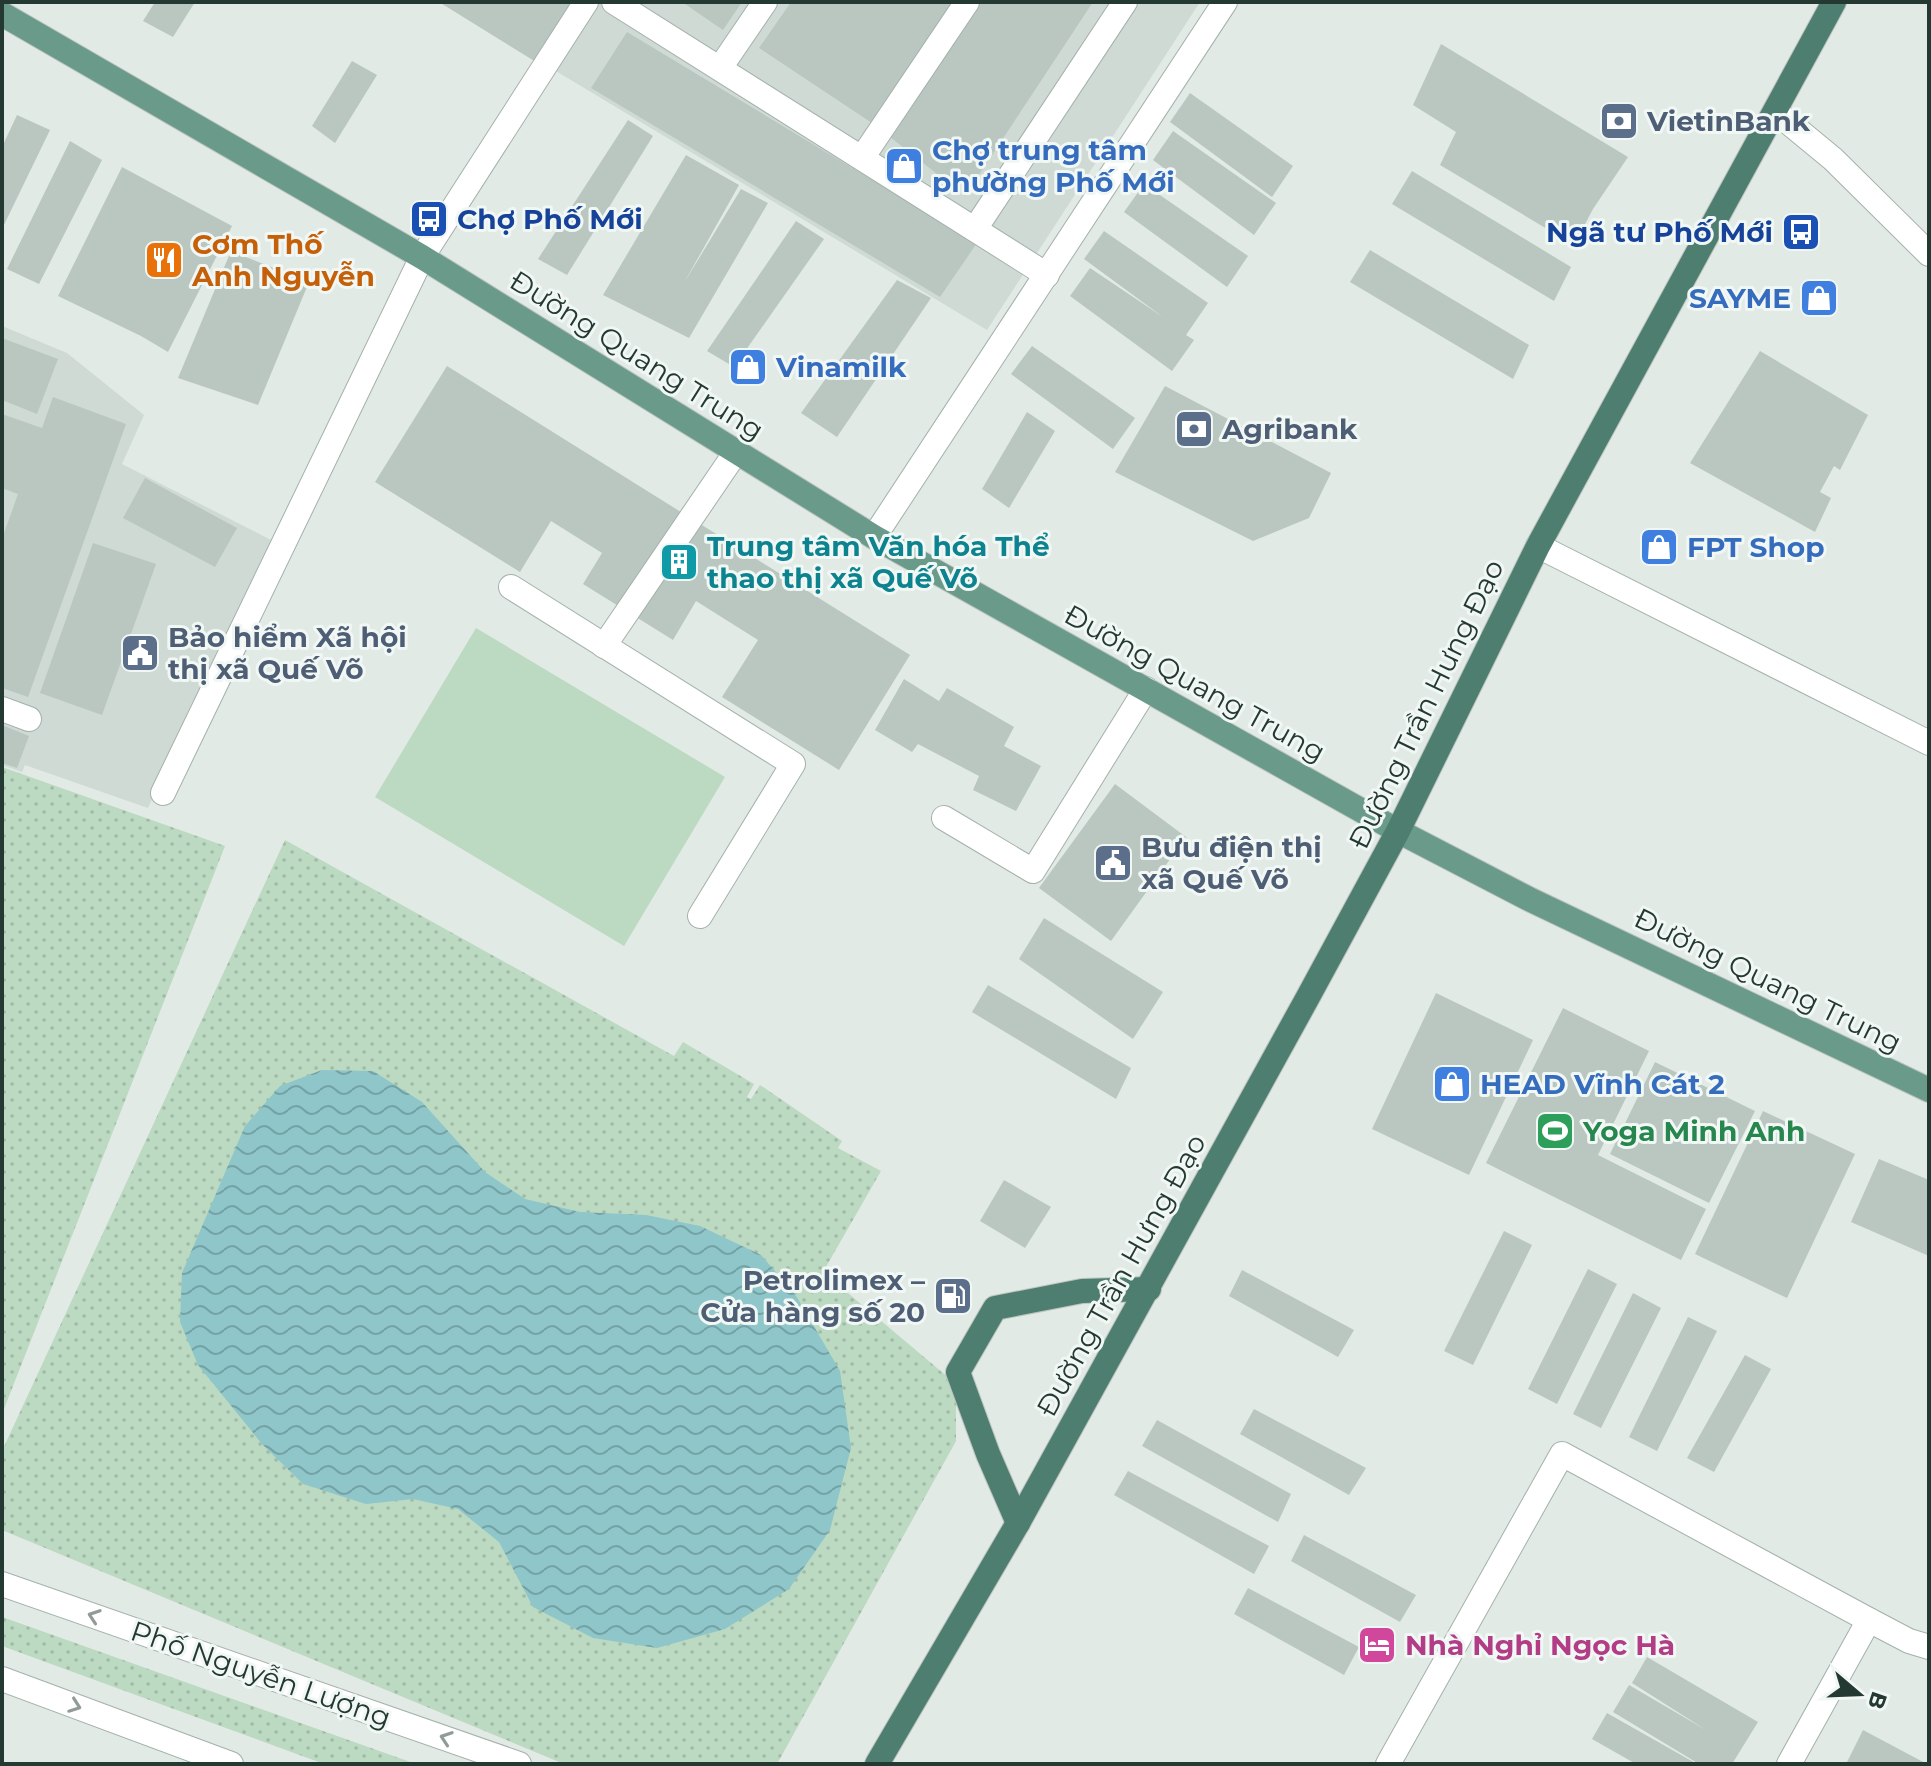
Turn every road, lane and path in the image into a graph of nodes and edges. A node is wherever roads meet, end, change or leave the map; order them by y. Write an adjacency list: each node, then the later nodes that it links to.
1 (586, 2): 14 (street)
2 (614, 2): 9 (street)
3 (765, 2): 9 (street)
4 (967, 2): 11 (street)
5 (1125, 2): 12 (street)
6 (1225, 2): 15 (street)
7 (1834, 2): 10 (highway, Đường Trần Hưng Đạo)
8 (2, 14): 14 (main road, Đường Quang Trung)
9 (720, 68): 11 (street)
10 (1776, 112): 13 (street); 18 (highway, Đường Trần Hưng Đạo)
11 (862, 158): 12 (street)
12 (975, 229): 15 (street)
13 (1929, 254)
14 (422, 257): 16 (main road, Đường Quang Trung); 25 (street)
15 (1047, 275): 17 (street)
16 (736, 452): 17 (main road, Đường Quang Trung); 20 (street)
17 (874, 537): 21 (main road, Đường Quang Trung)
18 (1538, 546): 24 (street); 27 (highway, Đường Trần Hưng Đạo)
19 (511, 587): 20 (street)
20 (604, 646): 28 (street)
21 (1146, 689): 26 (street); 27 (main road, Đường Quang Trung)
22 (2, 709): 23 (street)
23 (29, 719)
24 (1929, 743)
25 (163, 793)
26 (944, 818)
27 (1398, 831): 29 (main road, Đường Quang Trung); 30 (highway, Đường Trần Hưng Đạo)
28 (700, 916)
29 (1929, 1090)
30 (1149, 1289): 31 (highway, Đường Trần Hưng Đạo); 31 (highway)
31 (1018, 1523): 38 (highway, Đường Trần Hưng Đạo)
32 (2, 1584): 37 (street, Phố Nguyễn Lượng, one-way to 32)
33 (1869, 1620): 34 (street); 39 (street); 40 (street)
34 (1929, 1647)
35 (2, 1679): 36 (street, one-way to 36)
36 (231, 1764)
37 (519, 1764)
38 (877, 1764)
39 (1388, 1764)
40 (1789, 1764)

